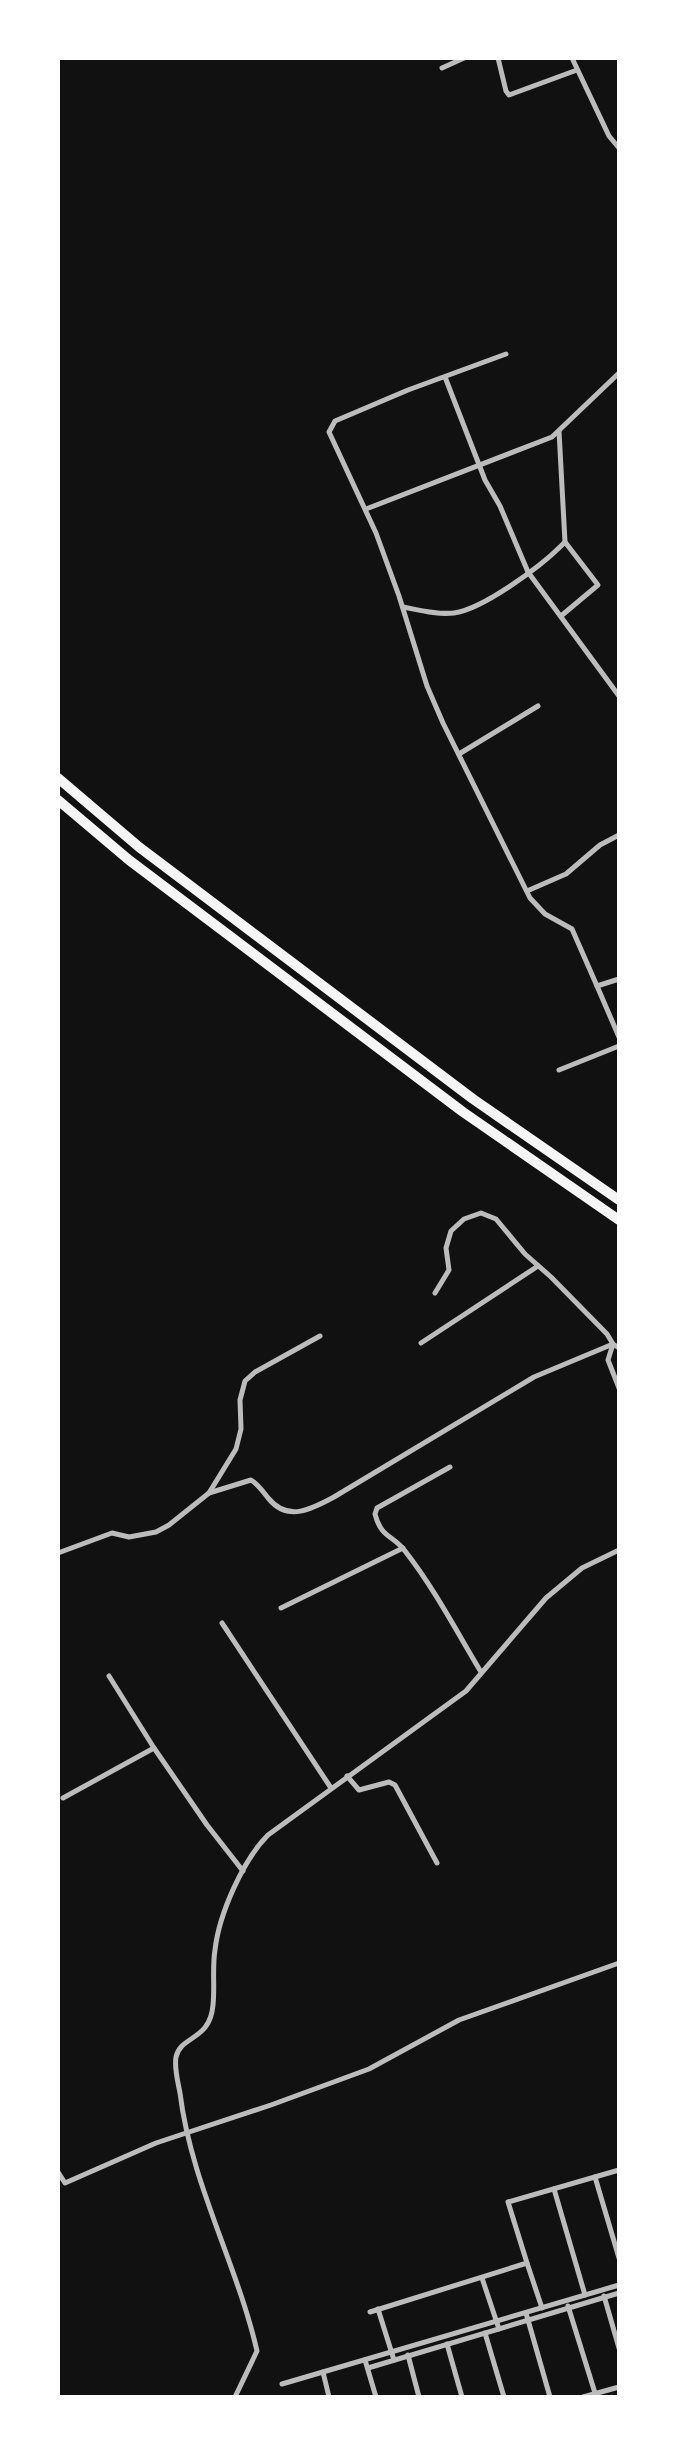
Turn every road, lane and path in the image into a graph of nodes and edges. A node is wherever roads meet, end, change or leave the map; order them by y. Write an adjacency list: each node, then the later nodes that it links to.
1 (464, 58): 4 (street)
2 (498, 58): 5 (street)
3 (572, 58): 5 (street)
4 (442, 68)
5 (577, 70): 6 (street)
6 (619, 148)
7 (506, 354): 9 (street)
8 (619, 373): 10 (street)
9 (445, 377): 11 (street); 12 (street)
10 (559, 431): 11 (street); 13 (street)
11 (479, 464): 12 (street); 14 (street)
12 (366, 509): 15 (street)
13 (565, 542): 14 (street); 16 (street)
14 (528, 572): 15 (street); 16 (street)
15 (403, 607): 19 (street)
16 (561, 616): 17 (street)
17 (619, 696)
18 (538, 706): 19 (street)
19 (459, 754): 23 (street)
20 (58, 778): 29 (highway)
21 (58, 800): 30 (highway)
22 (619, 835): 23 (street)
23 (527, 891): 25 (street)
24 (619, 979): 25 (street)
25 (597, 986): 26 (street)
26 (619, 1037)
27 (619, 1046): 28 (street)
28 (559, 1070)
29 (619, 1200)
30 (619, 1220)
31 (538, 1266): 32 (street); 34 (street); 35 (street)
32 (435, 1293)
33 (320, 1336): 38 (street)
34 (421, 1343)
35 (616, 1346): 36 (street); 38 (street)
36 (619, 1388)
37 (450, 1467): 39 (street)
38 (209, 1493): 41 (street)
39 (403, 1548): 42 (street); 44 (street)
40 (619, 1550): 44 (street)
41 (58, 1553)
42 (281, 1608)
43 (222, 1623): 48 (street)
44 (481, 1672): 47 (street)
45 (109, 1676): 46 (street)
46 (154, 1748): 49 (street); 51 (street)
47 (347, 1776): 48 (street); 50 (street)
48 (331, 1788): 51 (street)
49 (63, 1798)
50 (437, 1863)
51 (244, 1872): 53 (street)
52 (619, 1963): 53 (street)
53 (185, 2134): 55 (street); 92 (street)
54 (619, 2170): 56 (street)
55 (58, 2172)
56 (595, 2177): 57 (street); 58 (street)
57 (554, 2189): 59 (street); 64 (street)
58 (619, 2258)
59 (527, 2263): 60 (street); 68 (street)
60 (482, 2278): 70 (street); 75 (street)
61 (619, 2285): 62 (street)
62 (602, 2290): 64 (street); 65 (street)
63 (619, 2293): 65 (street)
64 (585, 2295): 66 (street); 67 (street)
65 (605, 2297): 67 (street); 81 (street)
66 (567, 2301): 68 (street); 69 (street)
67 (587, 2302): 69 (street)
68 (542, 2308): 72 (street); 73 (street)
69 (569, 2308): 73 (street); 91 (street)
70 (378, 2309): 71 (street); 83 (street)
71 (370, 2312)
72 (526, 2313): 74 (street); 75 (street)
73 (545, 2315): 74 (street)
74 (528, 2320): 77 (street); 98 (street)
75 (496, 2322): 76 (street); 77 (street)
76 (483, 2326): 78 (street); 79 (street)
77 (499, 2329): 78 (street)
78 (485, 2333): 80 (street); 97 (street)
79 (444, 2337): 80 (street); 82 (street)
80 (447, 2344): 84 (street); 96 (street)
81 (619, 2348)
82 (406, 2349): 83 (street); 84 (street)
83 (391, 2353): 85 (street); 86 (street)
84 (408, 2356): 86 (street); 95 (street)
85 (365, 2360): 87 (street); 88 (street)
86 (394, 2360): 87 (street)
87 (368, 2368): 94 (street)
88 (323, 2372): 89 (street); 93 (street)
89 (282, 2384)
90 (619, 2387): 91 (street)
91 (595, 2393): 99 (street)
92 (235, 2397)
93 (329, 2397)
94 (376, 2397)
95 (419, 2397)
96 (462, 2397)
97 (504, 2397)
98 (550, 2397)
99 (583, 2397)

